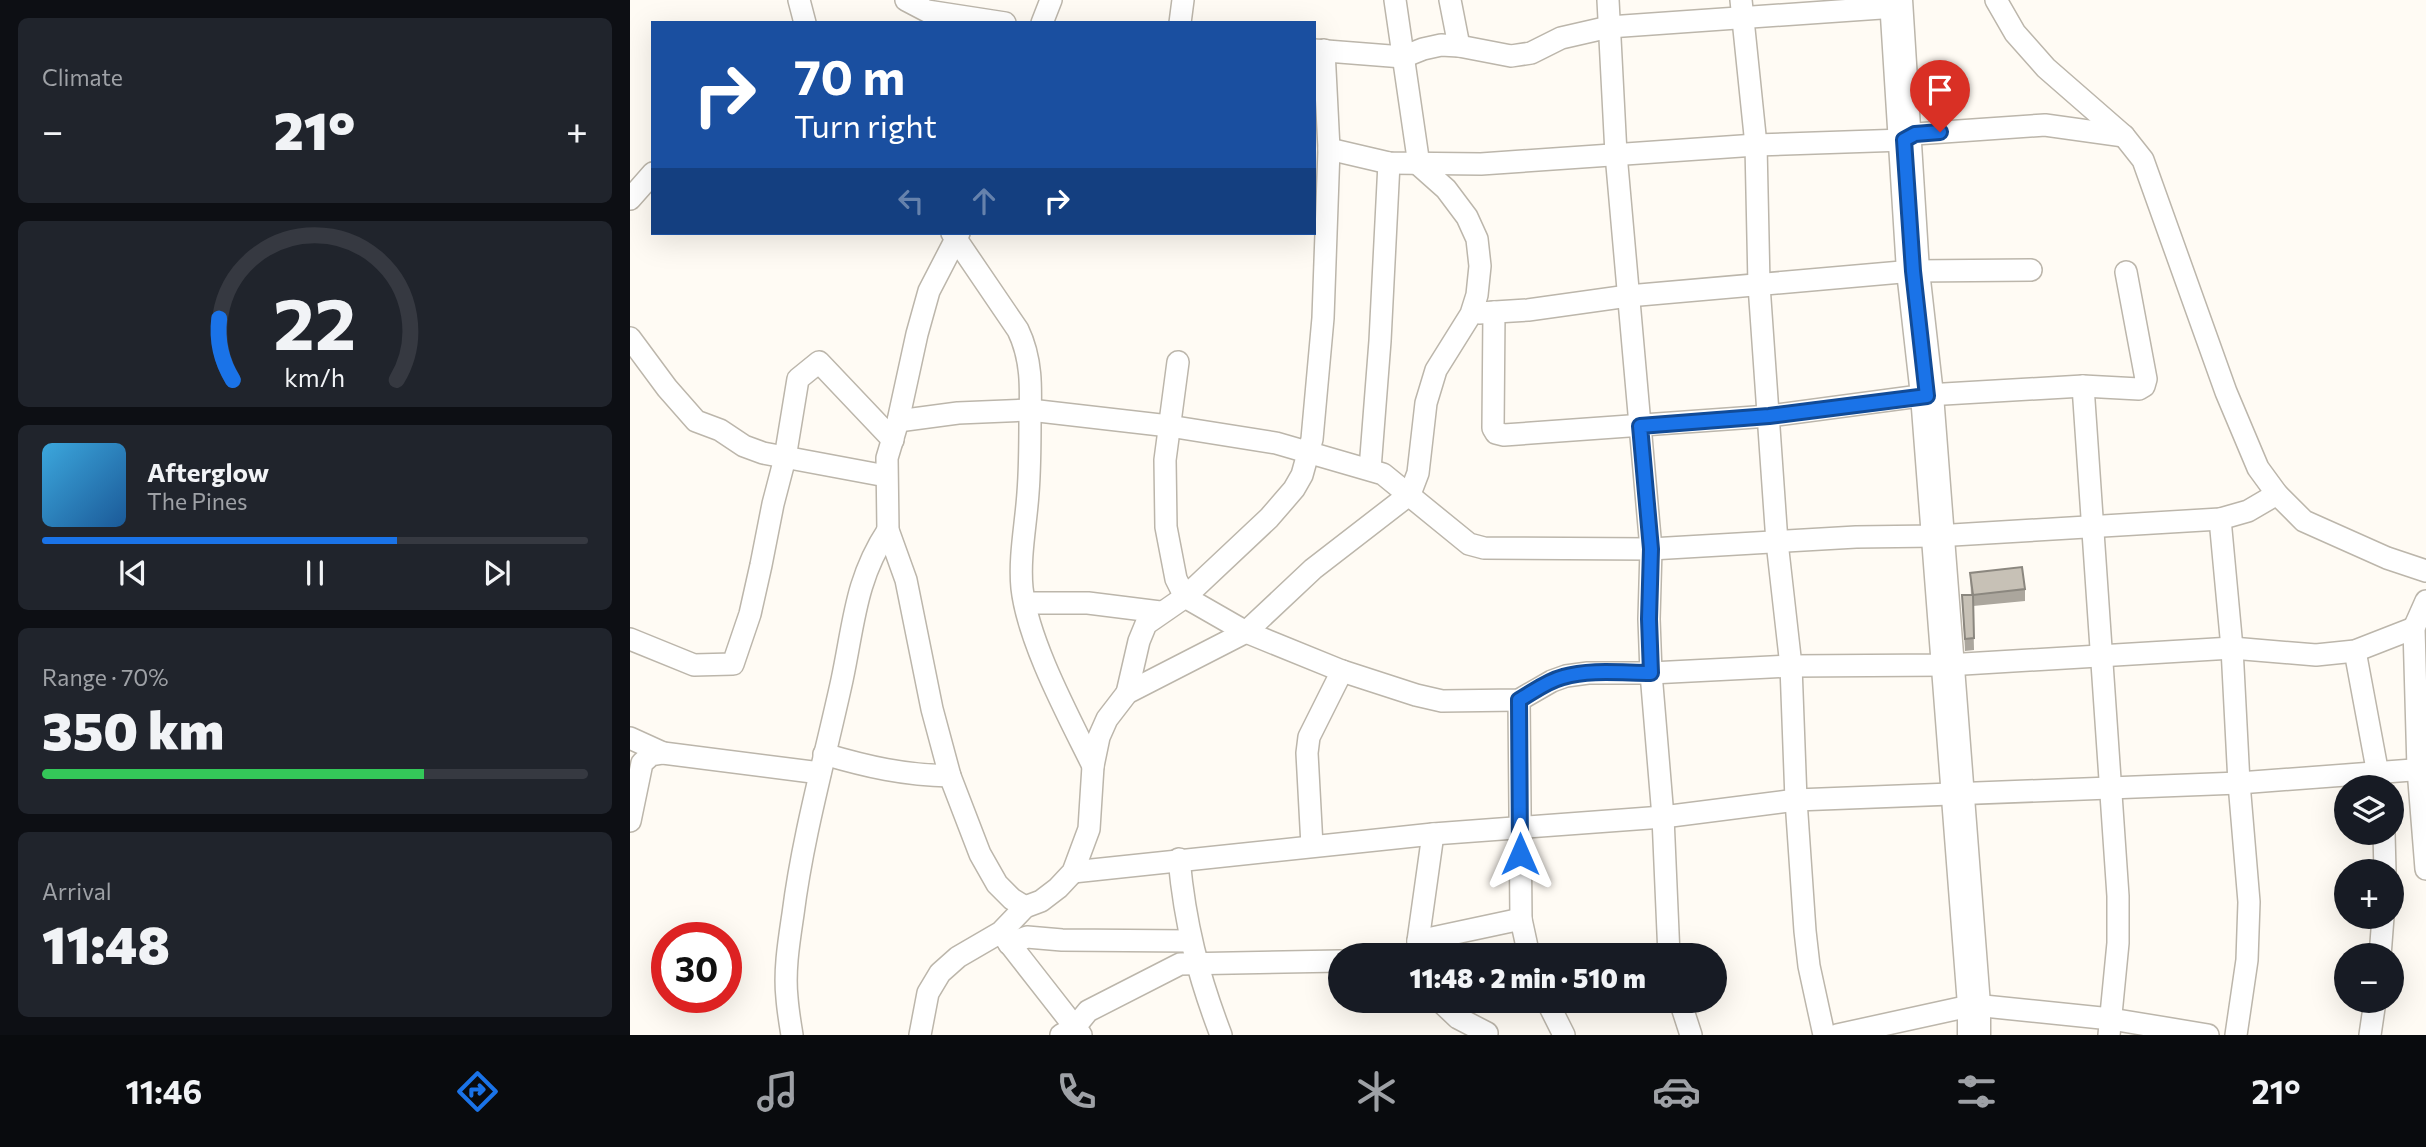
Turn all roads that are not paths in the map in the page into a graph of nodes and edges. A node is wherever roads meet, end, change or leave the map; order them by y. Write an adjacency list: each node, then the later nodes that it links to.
1 (799, 0): 12 (street)
2 (906, 0): 10 (street)
3 (1051, 0): 14 (street)
4 (1183, 0): 15 (street)
5 (1395, 0): 19 (street)
6 (1450, 0): 17 (street)
7 (1608, 0): 16 (street)
8 (1996, 0): 20 (street)
9 (1896, 3): 11 (street); 21 (highway)
10 (964, 9): 13 (street)
11 (1742, 10): 16 (street); 22 (street)
12 (804, 21)
13 (999, 21)
14 (1043, 21)
15 (1181, 21)
16 (1609, 27): 17 (street); 24 (street)
17 (1459, 46): 19 (street)
18 (1319, 50): 19 (street); 23 (street)
19 (1403, 57): 26 (street)
20 (2124, 136): 21 (street); 52 (street)
21 (1904, 140): 22 (street); 32 (highway)
22 (1756, 145): 24 (street); 34 (street)
23 (1329, 149): 25 (street); 47 (street)
24 (1616, 154): 26 (street); 35 (street)
25 (1389, 163): 26 (street); 49 (street)
26 (1419, 164): 37 (street)
27 (651, 175): 28 (street)
28 (630, 199)
29 (956, 235): 46 (street)
30 (957, 235): 42 (street)
31 (2031, 270): 32 (street)
32 (1913, 271): 34 (street); 41 (highway)
33 (2126, 272): 40 (street)
34 (1759, 285): 35 (street); 43 (street)
35 (1628, 296): 36 (street); 45 (street)
36 (1494, 312): 37 (street); 45 (street)
37 (1471, 314): 51 (street)
38 (630, 338): 48 (street)
39 (1178, 362): 44 (street)
40 (2083, 386): 41 (street); 54 (street)
41 (1927, 396): 43 (street); 56 (highway)
42 (1030, 410): 44 (street); 46 (street); 62 (street)
43 (1769, 416): 45 (street); 57 (street)
44 (1169, 426): 47 (street); 60 (street)
45 (1640, 426): 58 (street)
46 (896, 430): 48 (street); 50 (street)
47 (1309, 452): 49 (street); 60 (street)
48 (785, 458): 50 (street); 66 (street)
49 (1370, 469): 51 (street)
50 (886, 476): 55 (street)
51 (1410, 494): 58 (street); 65 (street)
52 (2277, 494): 53 (street); 59 (street)
53 (2220, 519): 54 (street); 67 (street)
54 (2093, 526): 56 (street); 69 (street)
55 (888, 530): 78 (street); 83 (street)
56 (1937, 536): 57 (street); 70 (highway)
57 (1777, 542): 58 (street); 71 (street)
58 (1651, 549): 73 (street)
59 (2426, 571)
60 (1185, 597): 63 (street); 65 (street)
61 (2426, 601): 64 (street)
62 (1026, 603): 63 (street); 79 (street)
63 (1160, 612): 74 (street)
64 (2414, 628): 68 (street); 80 (street)
65 (1247, 632): 72 (street); 74 (street)
66 (630, 639)
67 (2232, 648): 68 (street); 69 (street); 85 (street)
68 (2355, 651): 81 (street)
69 (2101, 657): 70 (street); 86 (street)
70 (1947, 665): 71 (street); 87 (highway)
71 (1791, 666): 73 (street); 88 (street)
72 (1342, 671): 75 (street); 93 (street)
73 (1651, 673): 75 (street); 89 (street)
74 (1127, 693): 79 (street)
75 (1519, 700): 91 (street)
76 (630, 738): 77 (street)
77 (663, 753): 78 (street); 90 (street)
78 (822, 763): 83 (street); 115 (street)
79 (1093, 766): 96 (street)
80 (2422, 769): 82 (street); 95 (street)
81 (2379, 775)
82 (2399, 775)
83 (950, 776): 97 (street)
84 (2334, 781): 85 (street)
85 (2239, 783): 86 (street); 123 (street)
86 (2109, 789): 87 (street); 112 (street)
87 (1957, 795): 88 (street); 111 (highway)
88 (1796, 800): 89 (street); 120 (street)
89 (1663, 817): 91 (street); 104 (street)
90 (630, 821)
91 (1520, 828): 92 (street); 98 (street)
92 (1433, 834): 93 (street); 101 (street)
93 (1312, 846): 94 (street)
94 (1180, 859): 96 (street); 100 (street)
95 (2426, 870)
96 (1073, 872): 97 (street)
97 (1025, 906): 99 (street)
98 (1521, 919): 102 (street); 103 (street)
99 (1005, 938): 100 (street); 113 (street); 116 (street)
100 (1191, 941): 106 (street)
101 (1420, 943)
102 (1437, 943)
103 (1526, 943)
104 (1668, 943)
105 (1328, 962): 106 (street)
106 (1196, 963): 113 (street); 117 (street)
107 (1453, 1013): 114 (street)
108 (1553, 1013): 118 (street)
109 (1683, 1013): 119 (street)
110 (2373, 1013): 124 (street)
111 (1974, 1020): 112 (street); 121 (street)
112 (2110, 1027): 122 (street)
113 (1072, 1032)
114 (1487, 1033)
115 (792, 1035)
116 (920, 1035)
117 (1221, 1035)
118 (1564, 1035)
119 (1691, 1035)
120 (1824, 1035)
121 (1837, 1035)
122 (2207, 1035)
123 (2236, 1035)
124 (2370, 1035)

